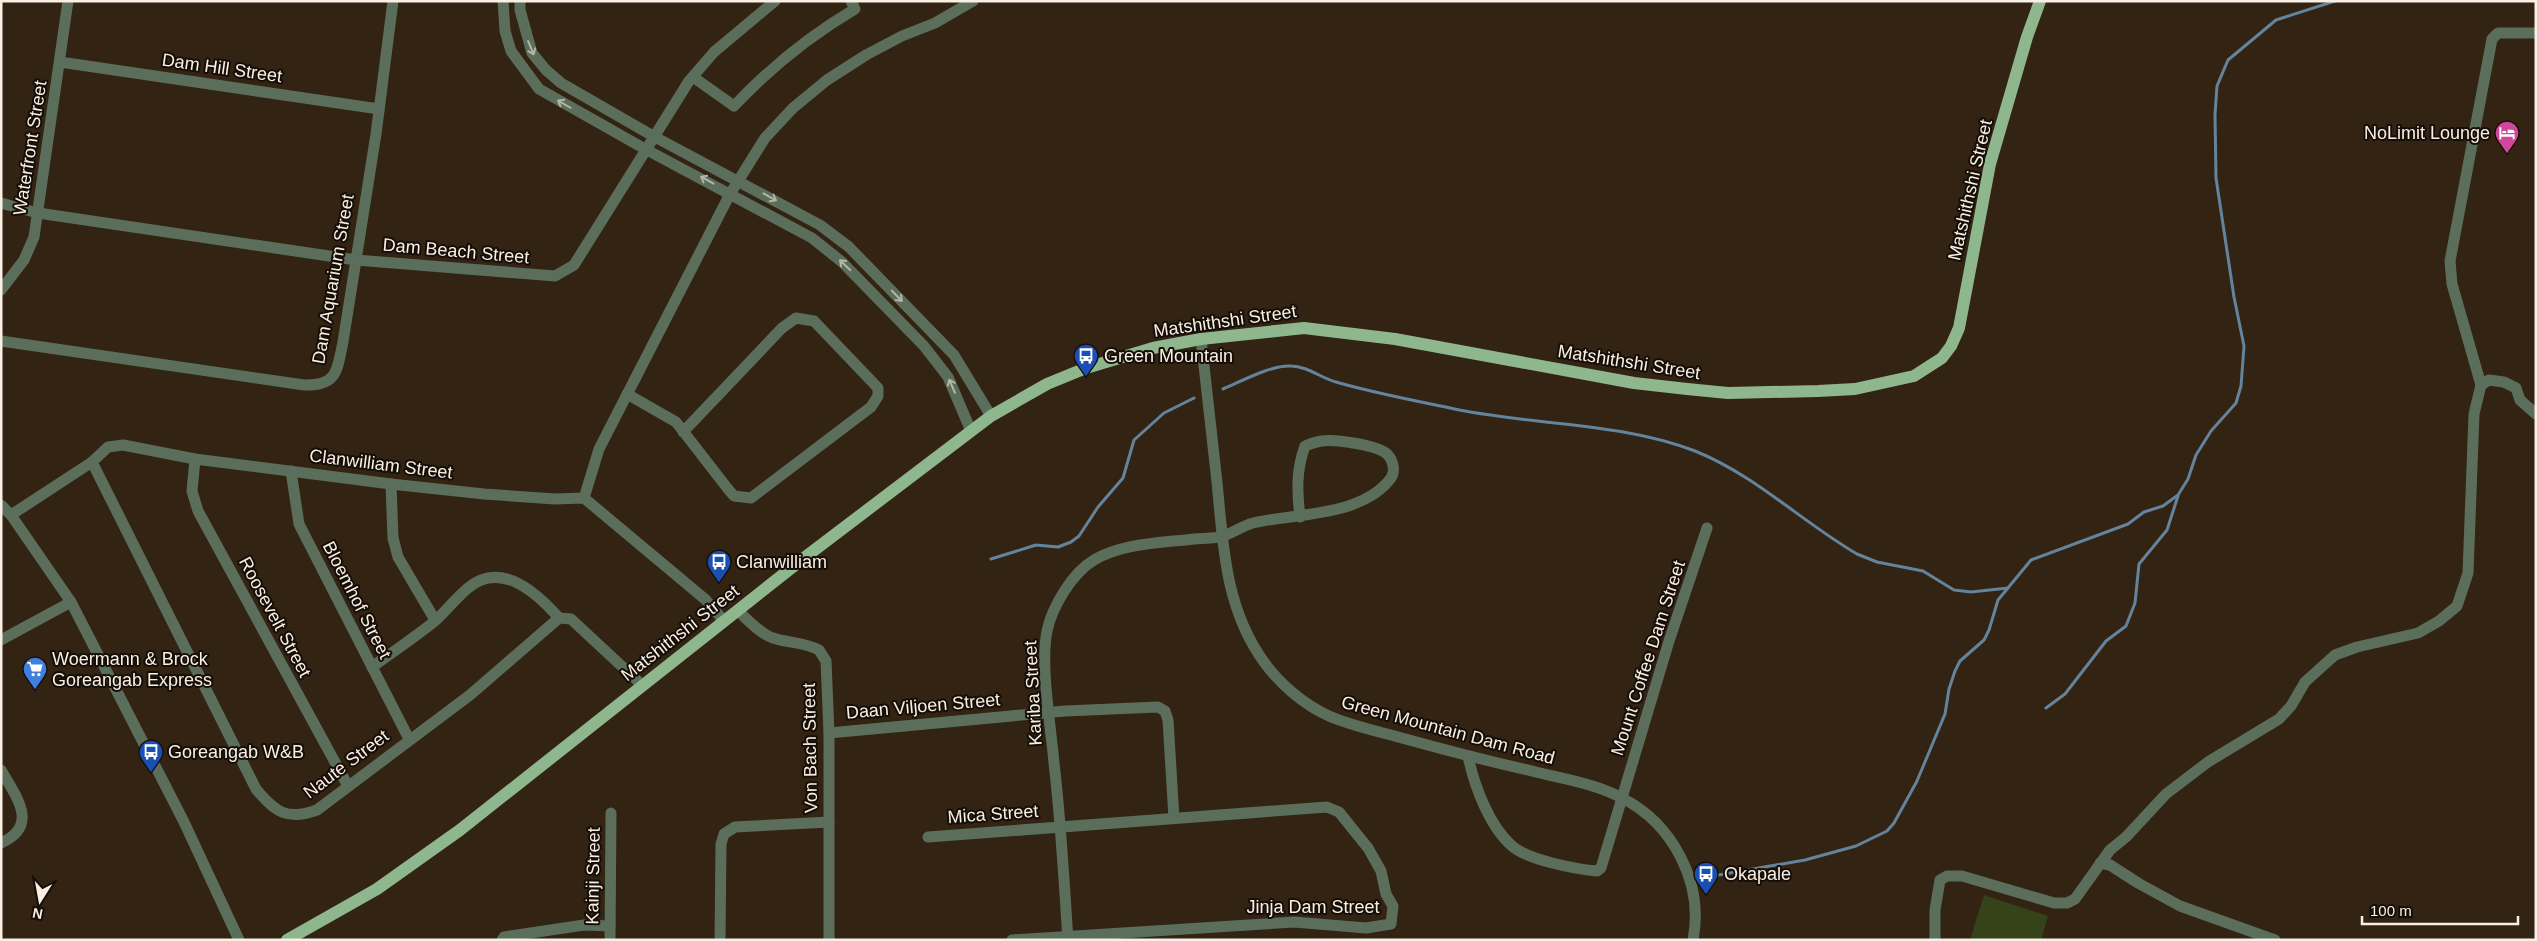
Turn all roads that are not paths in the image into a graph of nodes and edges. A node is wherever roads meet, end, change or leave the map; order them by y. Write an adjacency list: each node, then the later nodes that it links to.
1 (68, 1): 10 (street, Waterfront Street)
2 (393, 1): 12 (street, Dam Aquarium Street)
3 (503, 1): 14 (street, one-way to 3)
4 (520, 1): 13 (street, one-way to 13)
5 (775, 1): 11 (street, Dam Beach Street)
6 (851, 1): 11 (street)
7 (973, 1): 15 (street)
8 (2040, 1): 21 (main road, Matshithshi Street)
9 (2536, 33): 23 (street)
10 (60, 62): 12 (street, Dam Hill Street); 18 (street, Waterfront Street)
11 (692, 77): 13 (street, Dam Beach Street)
12 (379, 109): 19 (street, Dam Aquarium Street)
13 (653, 136): 14 (street, Dam Beach Street); 15 (street)
14 (645, 149): 16 (street, one-way to 14); 19 (street, Dam Beach Street)
15 (737, 180): 16 (street); 26 (street, one-way to 26)
16 (730, 194): 24 (street); 27 (street, one-way to 16)
17 (1, 203): 18 (street, Dam Beach Street)
18 (38, 213): 19 (street, Dam Beach Street); 20 (street, Waterfront Street)
19 (356, 260): 22 (street, Dam Aquarium Street)
20 (1, 290)
21 (1201, 339): 26 (main road, Matshithshi Street); 38 (street, Green Mountain Dam Road)
22 (1, 341)
23 (2481, 385): 25 (street); 60 (street)
24 (627, 394): 28 (street); 33 (street)
25 (2536, 414)
26 (991, 416): 27 (main road, Matshithshi Street)
27 (971, 431): 40 (main road, Matshithshi Street)
28 (683, 432): 28 (street)
29 (195, 459): 30 (street, Clanwilliam Street); 31 (street, Clanwilliam Street); 52 (street, Roosevelt Street)
30 (92, 462): 35 (street, Clanwilliam Street); 52 (street, Naute Street)
31 (291, 471): 32 (street, Clanwilliam Street); 45 (street, Bloemhof Street)
32 (391, 484): 33 (street, Clanwilliam Street); 42 (street)
33 (584, 498): 43 (street)
34 (1, 505): 35 (street)
35 (11, 515): 39 (street)
36 (1300, 517): 36 (street, Kariba Street); 38 (street, Kariba Street)
37 (1708, 528): 53 (street, Mount Coffee Dam Street)
38 (1222, 536): 47 (street, Kariba Street); 50 (street, Green Mountain Dam Road)
39 (71, 602): 44 (street); 63 (street)
40 (738, 611): 43 (main road, Matshithshi Street); 48 (street, Von Bach Street)
41 (559, 618): 42 (street); 46 (street); 49 (street, Naute Street)
42 (436, 620): 45 (street)
43 (724, 621): 46 (main road, Matshithshi Street)
44 (1, 640)
45 (372, 667): 49 (street, Bloemhof Street)
46 (642, 685): 64 (main road, Matshithshi Street)
47 (1049, 713): 48 (street, Daan Viljoen Street); 55 (street, Daan Viljoen Street); 57 (street, Kariba Street)
48 (829, 732): 56 (street, Von Bach Street)
49 (409, 739): 52 (street, Naute Street)
50 (1468, 756): 53 (street, Green Mountain Dam Road); 53 (street, Mount Coffee Dam Street)
51 (1, 770): 59 (street)
52 (348, 786)
53 (1622, 798): 70 (street, Green Mountain Dam Road)
54 (611, 812): 61 (street, Kainji Street)
55 (1174, 818): 57 (street, Jinja Dam Street); 62 (street, Jinja Dam Street)
56 (829, 822): 67 (street); 68 (street, Von Bach Street)
57 (1061, 827): 58 (street, Mica Street); 62 (street, Kariba Street)
58 (928, 837)
59 (1, 843)
60 (2100, 863): 71 (street); 72 (street)
61 (610, 926): 65 (street); 66 (street, Kainji Street)
62 (1068, 937): 69 (street)
63 (239, 940)
64 (287, 940)
65 (502, 940)
66 (610, 940)
67 (720, 940)
68 (829, 940)
69 (1012, 940)
70 (1693, 940)
71 (1935, 940)
72 (2275, 940)

